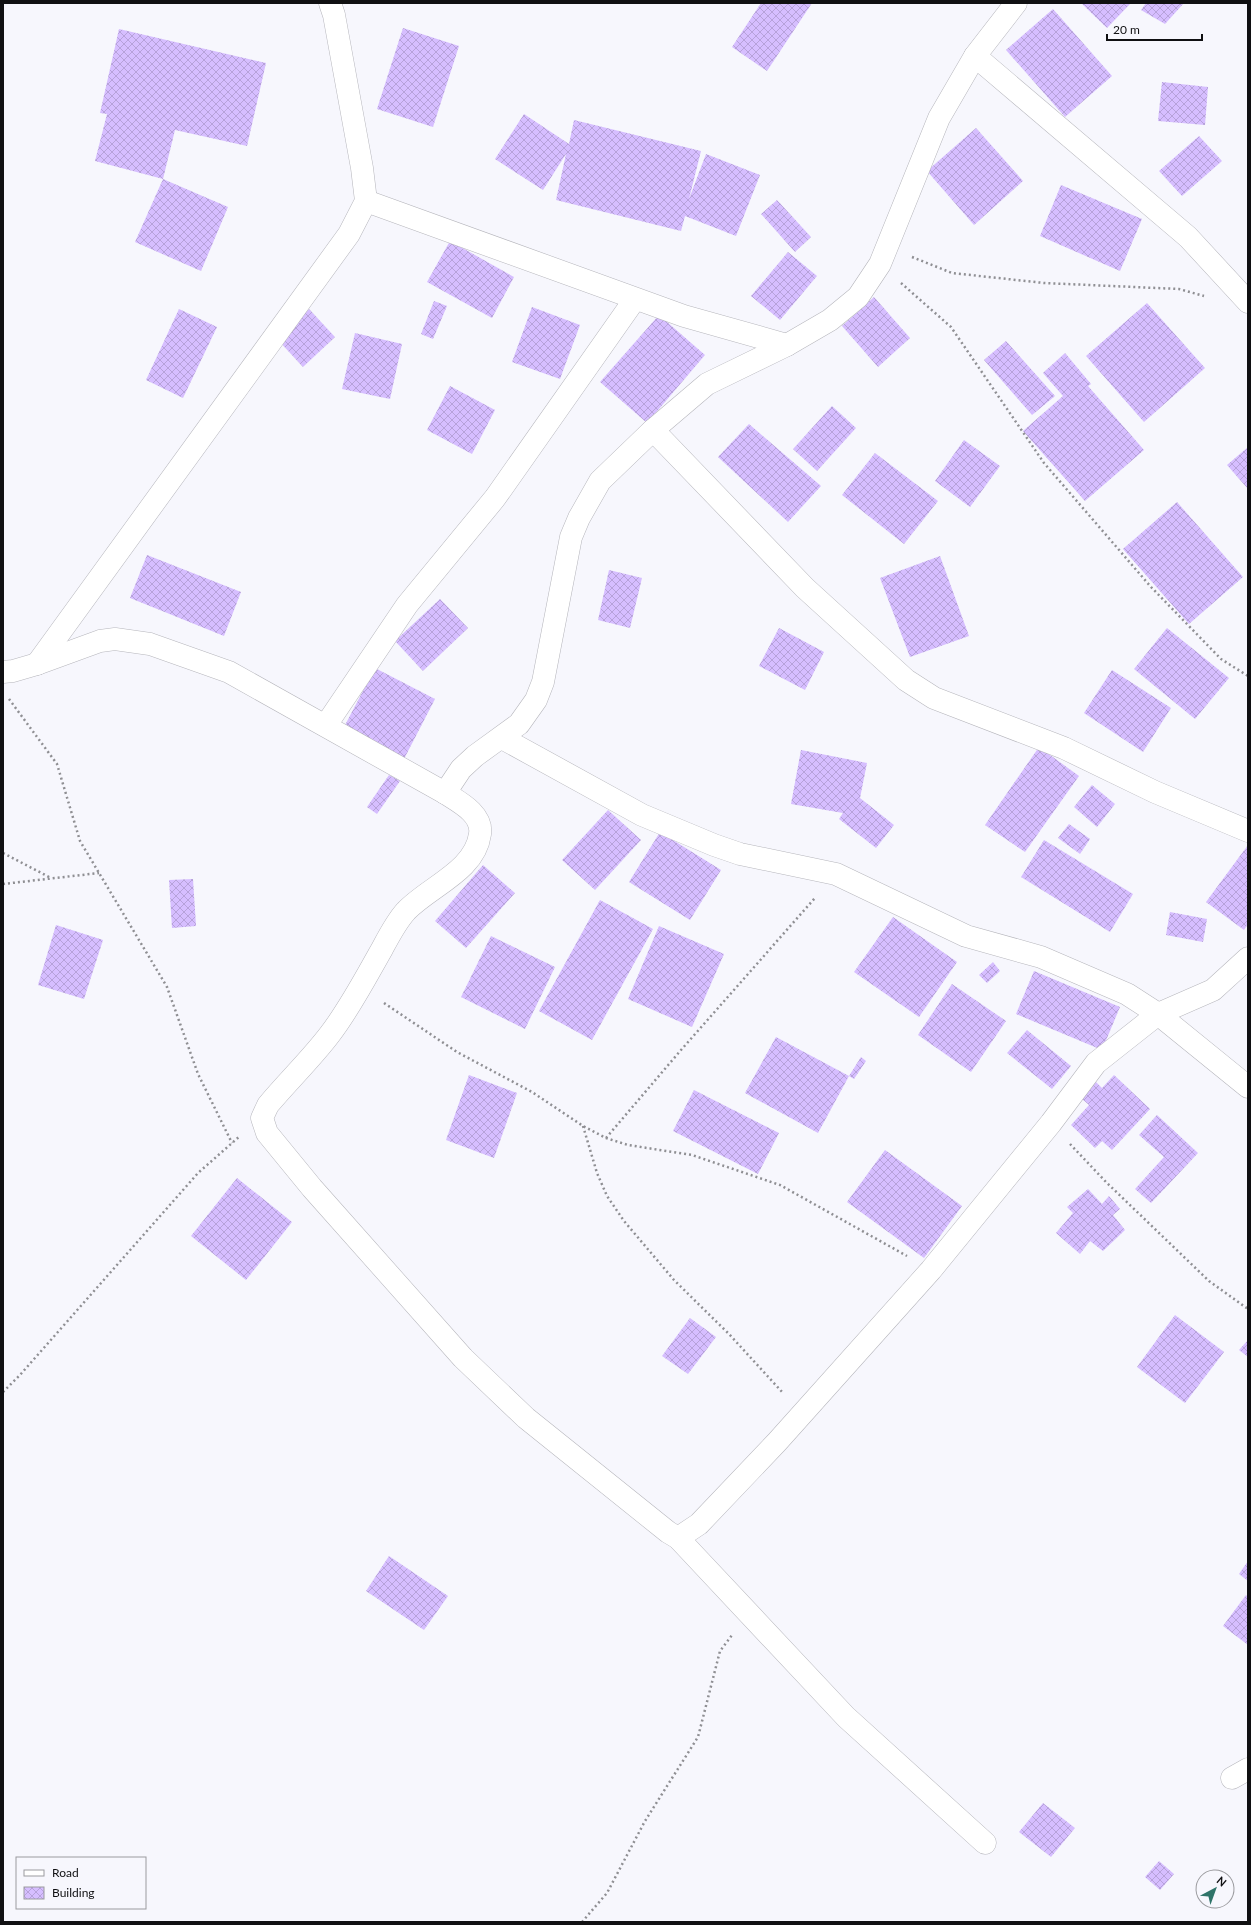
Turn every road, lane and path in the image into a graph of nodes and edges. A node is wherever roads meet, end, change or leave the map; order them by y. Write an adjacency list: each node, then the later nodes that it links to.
1 (330, 3): 4 (street)
2 (1016, 3): 3 (street)
3 (975, 56): 5 (street); 8 (street)
4 (366, 201): 7 (street); 11 (street)
5 (884, 255): 6 (path); 9 (street); 13 (path)
6 (1210, 298)
7 (635, 299): 9 (street); 15 (street)
8 (1248, 302)
9 (787, 345): 10 (street)
10 (653, 430): 16 (street); 18 (street)
11 (37, 664): 12 (street); 15 (street)
12 (3, 672)
13 (1248, 676)
14 (8, 697): 20 (path)
15 (326, 725): 17 (street)
16 (502, 738): 17 (street); 21 (street)
17 (445, 793): 25 (street)
18 (1248, 831)
19 (3, 853): 22 (path)
20 (99, 873): 22 (path); 32 (path)
21 (836, 874): 26 (street); 31 (path)
22 (52, 879): 23 (path)
23 (3, 884)
24 (1248, 958): 26 (street)
25 (360, 987): 28 (street); 30 (path)
26 (1158, 1014): 27 (street); 29 (street)
27 (1248, 1087)
28 (262, 1118): 32 (path); 37 (street)
29 (1051, 1123): 33 (street); 34 (path)
30 (583, 1126): 31 (path); 36 (path)
31 (606, 1138): 33 (path)
32 (232, 1143): 35 (path)
33 (931, 1270): 36 (street)
34 (1248, 1309)
35 (3, 1392)
36 (802, 1414): 37 (street)
37 (678, 1538): 38 (street)
38 (749, 1612): 39 (street); 40 (path)
39 (985, 1843)
40 (582, 1922)

